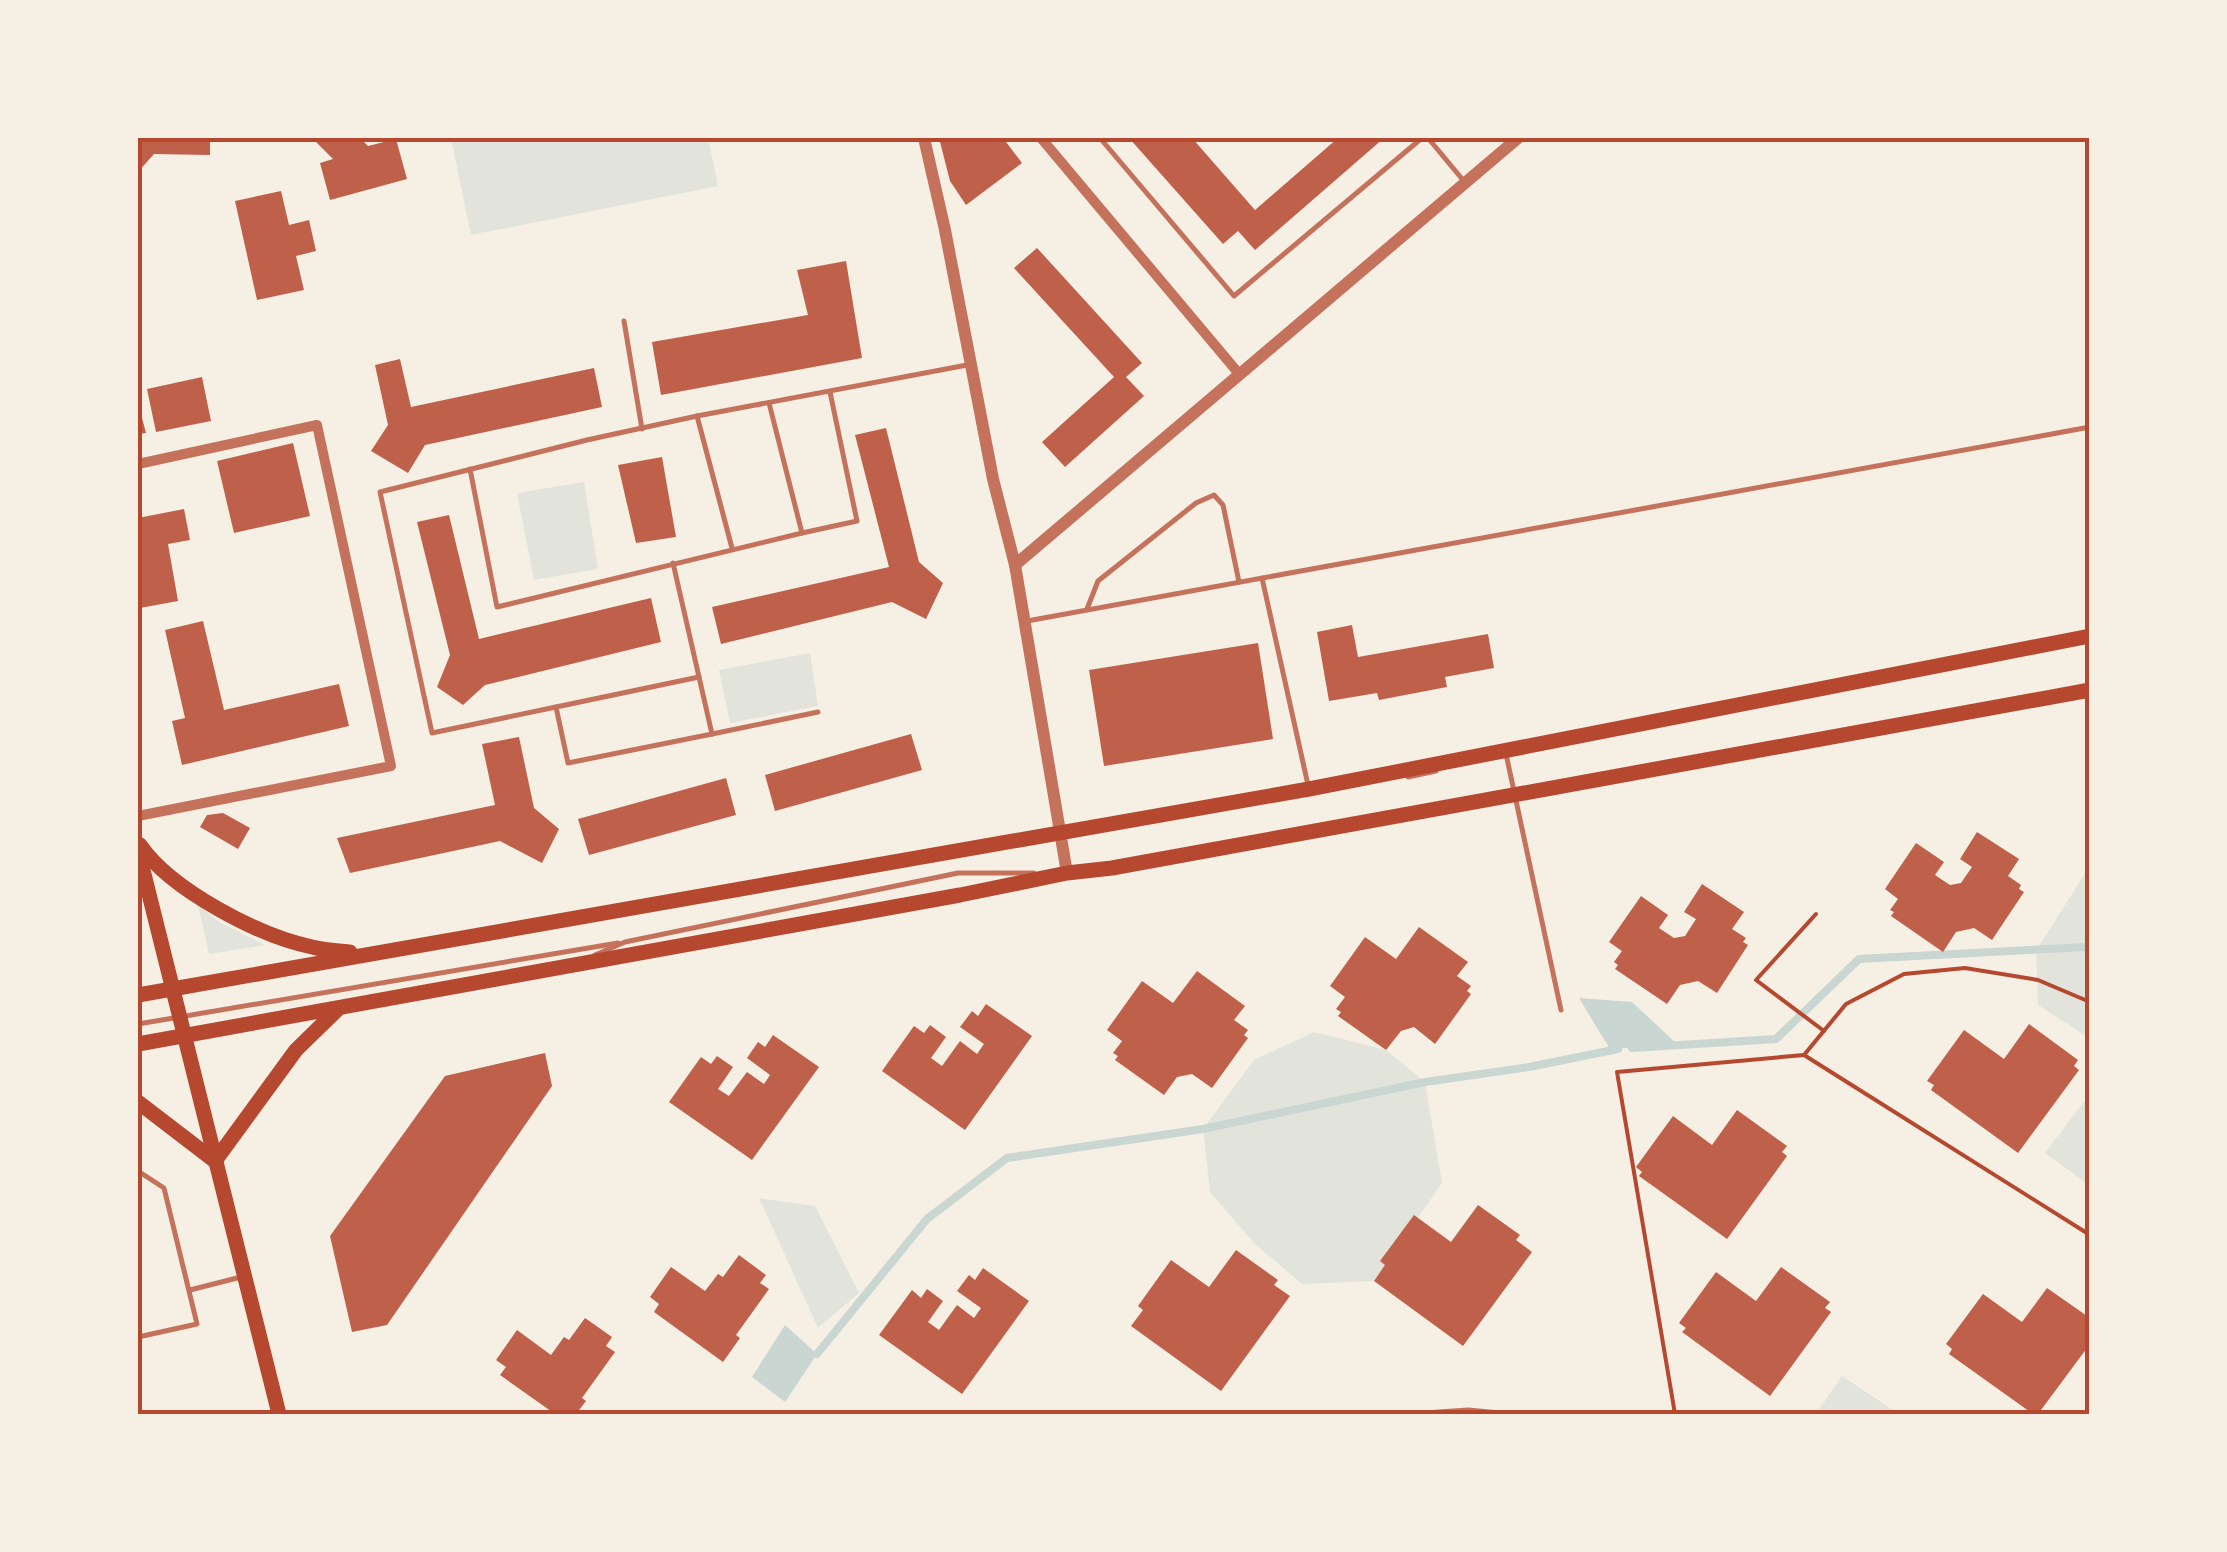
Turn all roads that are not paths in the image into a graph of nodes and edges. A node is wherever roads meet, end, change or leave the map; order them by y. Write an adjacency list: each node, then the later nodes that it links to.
1 (924, 138): 8 (street)
2 (1041, 138): 9 (street)
3 (1100, 138): 4 (lane)
4 (1425, 138): 6 (lane)
5 (1518, 138): 6 (street)
6 (1465, 183): 9 (street)
7 (624, 321): 14 (lane)
8 (970, 364): 10 (lane); 20 (street)
9 (1240, 375): 20 (street)
10 (829, 391): 11 (lane); 17 (lane)
11 (768, 403): 12 (lane); 17 (lane)
12 (697, 416): 14 (lane); 18 (lane)
13 (2090, 427): 21 (lane)
14 (642, 428): 16 (lane)
15 (138, 464): 34 (street)
16 (470, 470): 19 (lane); 28 (lane)
17 (802, 533): 18 (lane)
18 (732, 548): 19 (lane)
19 (674, 563): 26 (lane)
20 (1014, 565): 24 (street)
21 (1262, 578): 22 (lane); 32 (lane)
22 (1238, 582): 23 (lane); 23 (lane)
23 (1086, 610): 24 (lane)
24 (1024, 622): 35 (street)
25 (2090, 636): 31 (main road)
26 (699, 677): 28 (lane); 30 (lane)
27 (2090, 690): 33 (main road)
28 (556, 707): 30 (lane)
29 (818, 712): 30 (lane)
30 (712, 734)
31 (1505, 751): 32 (main road); 33 (lane); 35 (lane)
32 (1309, 789): 35 (main road)
33 (1516, 794): 38 (main road); 45 (lane)
34 (138, 816)
35 (1060, 833): 38 (street); 40 (main road)
36 (138, 842): 40 (main road)
37 (138, 850): 42 (main road)
38 (1067, 873): 39 (lane); 41 (main road)
39 (625, 942): 41 (lane); 46 (lane)
40 (374, 953): 42 (main road)
41 (569, 966): 44 (main road)
42 (171, 989): 43 (main road); 46 (main road)
43 (138, 995)
44 (340, 1007): 48 (main road); 51 (main road)
45 (1562, 1010)
46 (178, 1016): 47 (lane); 48 (main road)
47 (138, 1024)
48 (183, 1035): 49 (main road); 51 (main road)
49 (138, 1044)
50 (138, 1102): 51 (main road)
51 (215, 1161): 53 (main road)
52 (138, 1171): 54 (lane)
53 (245, 1276): 54 (lane); 56 (main road)
54 (190, 1290): 55 (lane)
55 (138, 1337)
56 (280, 1414)
57 (1410, 1414): 58 (lane)
58 (1512, 1414)

